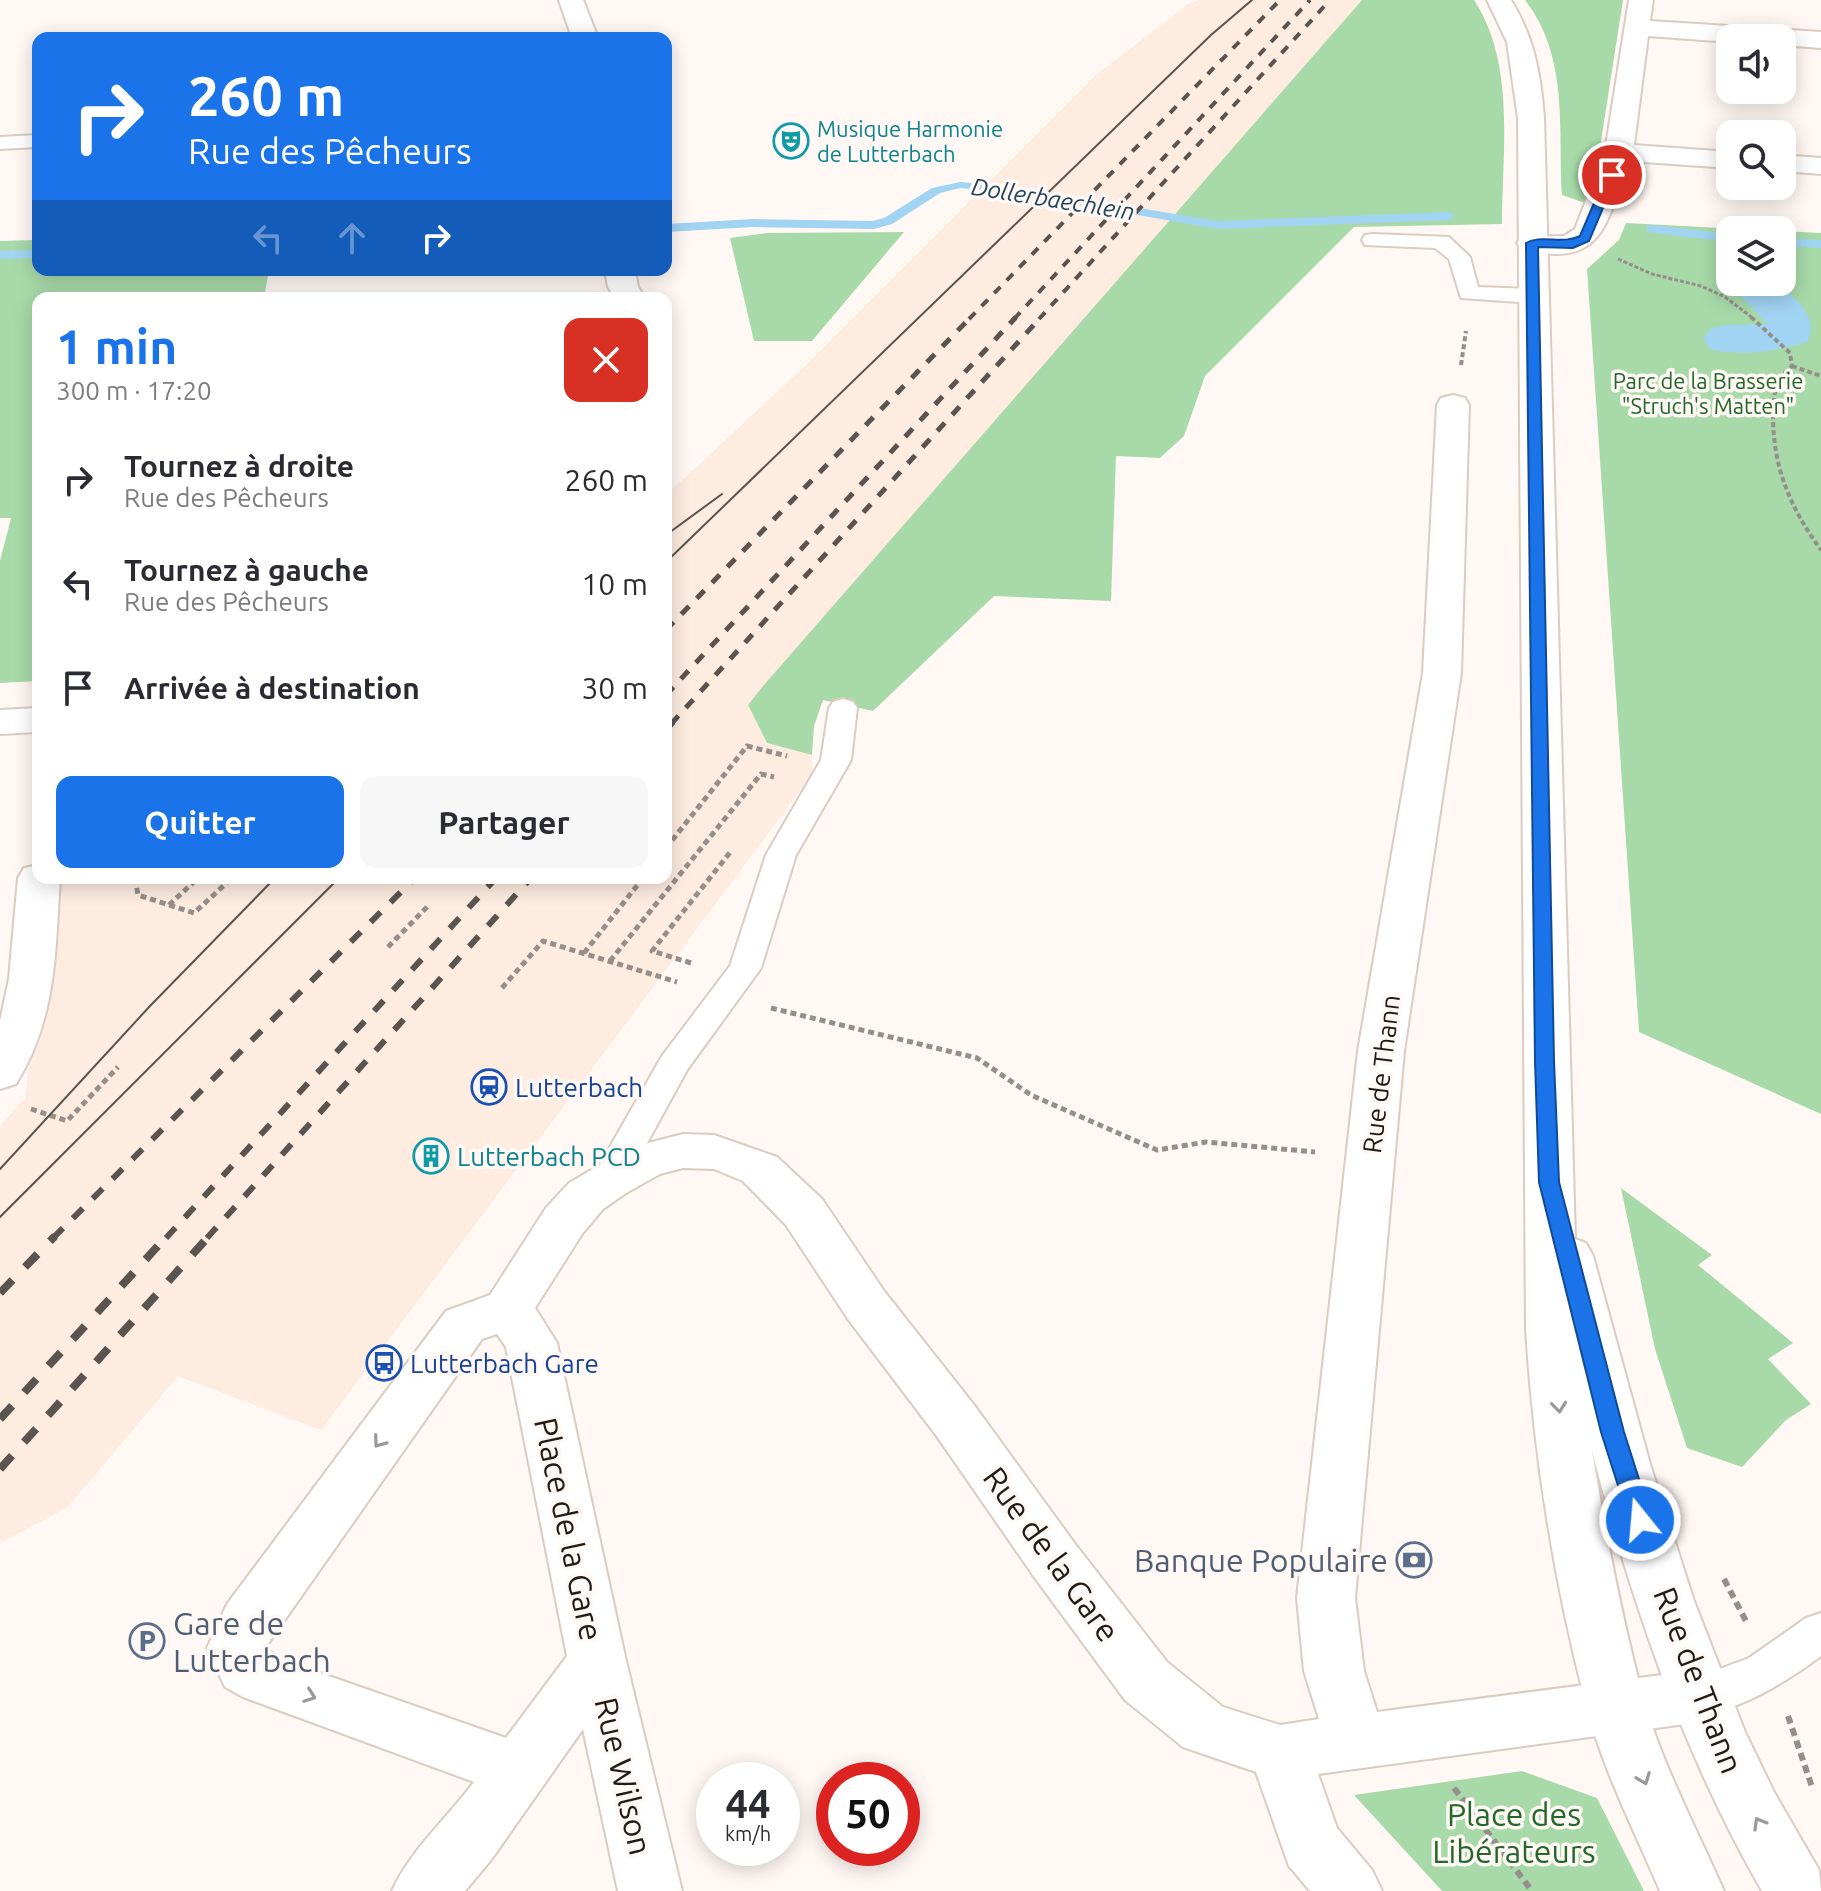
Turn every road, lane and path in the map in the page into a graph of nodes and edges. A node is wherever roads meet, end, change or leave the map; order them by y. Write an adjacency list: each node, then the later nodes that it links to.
1 (571, 0): 5 (street)
2 (1499, 0): 14 (street, Rue de Thann)
3 (1641, 0): 4 (street)
4 (1635, 28): 6 (street); 9 (street)
5 (583, 32)
6 (1821, 40)
7 (32, 141): 8 (lane)
8 (0, 143)
9 (1619, 152): 10 (street); 14 (street)
10 (1716, 159)
11 (1796, 164): 12 (street)
12 (1821, 166)
13 (1373, 240): 16 (lane)
14 (1532, 243): 17 (street, Rue de Thann)
15 (1638, 268): 18 (path)
16 (1469, 293): 17 (lane); 20 (path)
17 (1533, 296): 45 (street, Rue de Thann)
18 (1792, 366): 19 (path); 21 (path)
19 (1821, 376)
20 (1453, 405): 43 (street, Rue de Thann)
21 (1821, 550)
22 (843, 708): 25 (lane)
23 (32, 720): 24 (street)
24 (0, 722)
25 (831, 767): 27 (path); 40 (lane)
26 (787, 781): 38 (path)
27 (672, 840)
28 (739, 841): 40 (path)
29 (38, 884): 42 (street)
30 (136, 884): 34 (path)
31 (192, 884): 34 (path)
32 (225, 884): 34 (path)
33 (638, 884): 37 (path)
34 (169, 905)
35 (428, 906): 36 (path)
36 (388, 947)
37 (584, 953): 38 (path); 41 (path)
38 (610, 961): 39 (path)
39 (681, 983)
40 (731, 987): 43 (path); 44 (lane)
41 (502, 988)
42 (0, 1073)
43 (1371, 1157): 53 (street, Rue de Thann)
44 (609, 1180): 46 (street); 54 (street, Rue de la Gare)
45 (1549, 1182): 51 (street, Rue de Thann); 52 (street, Rue de Thann, one-way to 52)
46 (508, 1309): 49 (street, Place de la Gare); 55 (street, one-way to 55)
47 (1722, 1573): 50 (path)
48 (1821, 1631): 50 (lane)
49 (597, 1661): 55 (street); 58 (street, Rue Wilson)
50 (1772, 1669): 51 (lane); 56 (path)
51 (1700, 1696): 52 (street, Rue de la Gare); 62 (street, Rue de Thann, one-way to 51)
52 (1616, 1706): 53 (street, Rue de la Gare); 61 (street, Rue de Thann, one-way to 61)
53 (1384, 1737): 54 (street, Rue de la Gare); 60 (path)
54 (1280, 1752): 59 (street)
55 (518, 1770): 57 (street)
56 (1816, 1799)
57 (424, 1891)
58 (650, 1891)
59 (1350, 1891)
60 (1532, 1891)
61 (1692, 1891)
62 (1797, 1891)

